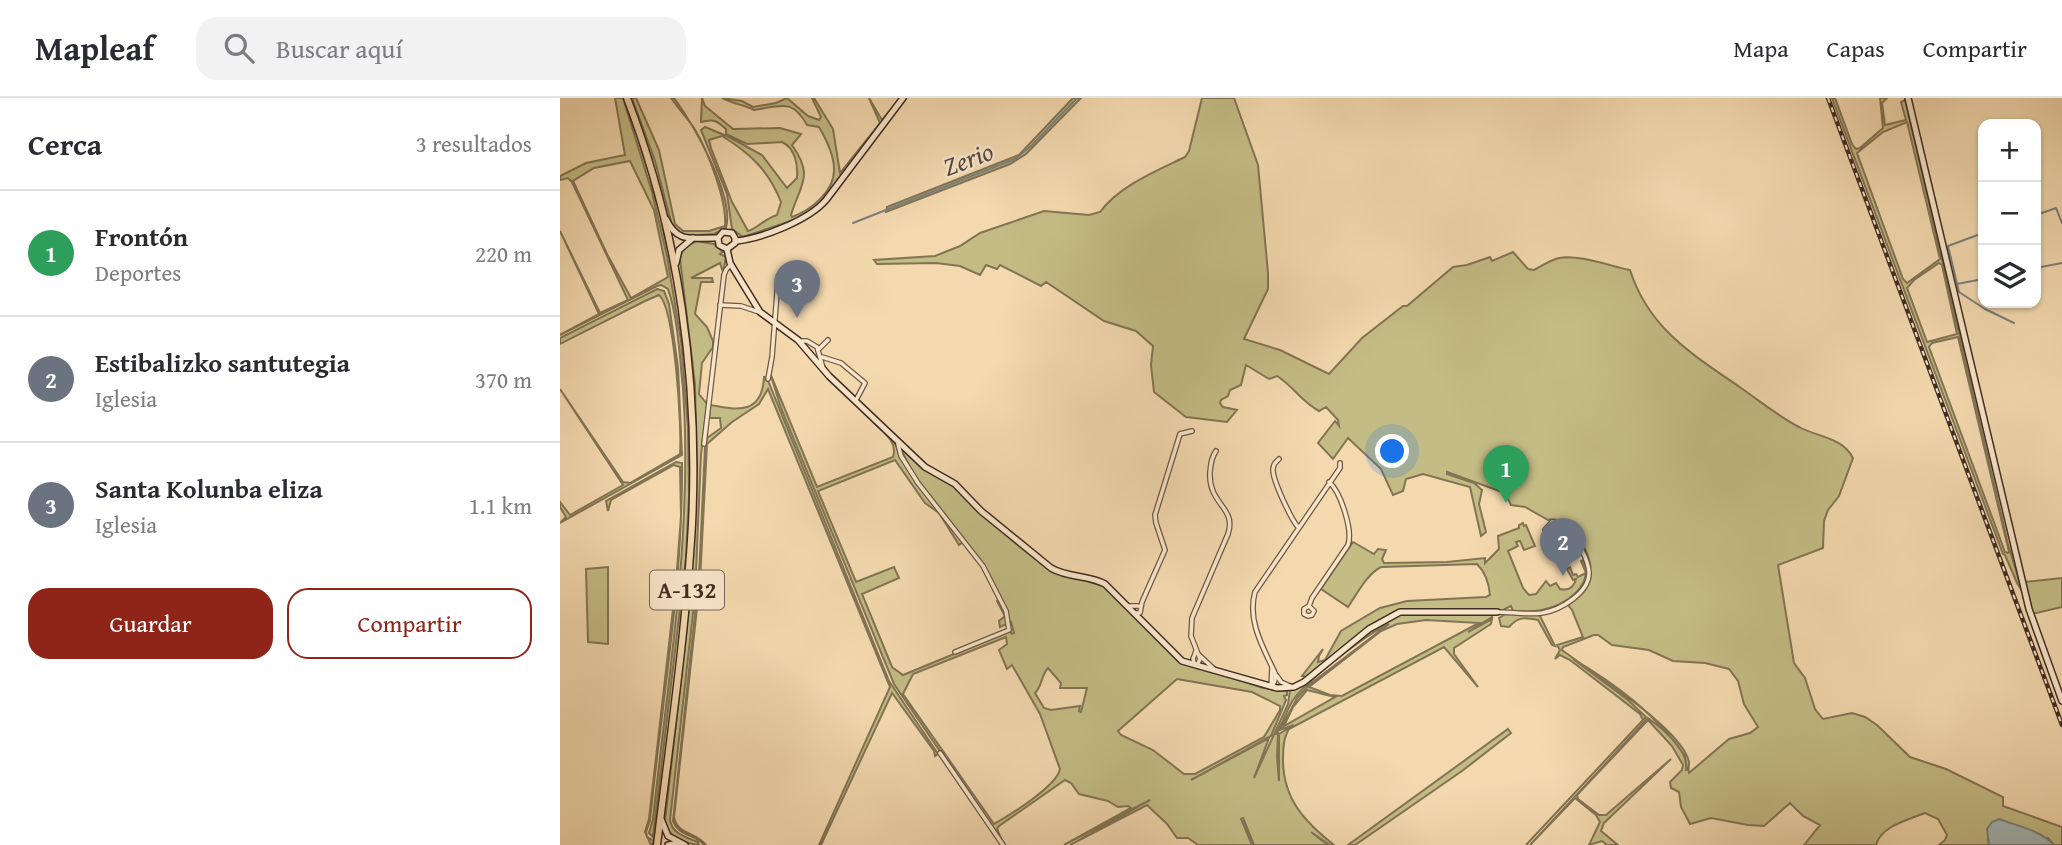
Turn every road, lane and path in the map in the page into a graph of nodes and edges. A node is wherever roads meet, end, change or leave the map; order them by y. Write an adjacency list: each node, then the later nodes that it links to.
1 (627, 98): 4 (main road, A-132)
2 (903, 98): 8 (street)
3 (1908, 98): 49 (street)
4 (662, 211): 5 (street); 9 (main road, A-132)
5 (680, 237): 6 (street); 9 (street)
6 (693, 238): 7 (street); 10 (street)
7 (718, 238): 8 (street); 11 (street)
8 (736, 241): 11 (street)
9 (670, 244): 10 (street); 13 (main road, A-132)
10 (683, 246): 13 (street)
11 (727, 249): 12 (street)
12 (731, 264): 15 (street); 16 (street)
13 (676, 270): 51 (main road, A-132)
14 (778, 280): 17 (street)
15 (720, 305): 16 (street); 27 (street)
16 (760, 312): 17 (street)
17 (774, 323): 18 (street); 23 (street)
18 (798, 340): 20 (street); 22 (street)
19 (828, 340): 20 (street)
20 (818, 350): 21 (street)
21 (822, 357): 22 (street); 24 (street)
22 (824, 370): 24 (street)
23 (768, 379)
24 (856, 400): 26 (street)
25 (1192, 431): 35 (street)
26 (898, 442): 34 (street); 40 (street)
27 (704, 444)
28 (1216, 451): 41 (street)
29 (1279, 459): 32 (street)
30 (1340, 463): 31 (street)
31 (1329, 482): 32 (street); 36 (street)
32 (1298, 527): 45 (street)
33 (1574, 537): 33 (street); 37 (street)
34 (1127, 606): 35 (street); 38 (street)
35 (1141, 606): 38 (street); 39 (street)
36 (1309, 606)
37 (1497, 612): 47 (street)
38 (1134, 613): 39 (street)
39 (1145, 625): 42 (street)
40 (955, 652)
41 (1196, 654): 42 (street); 43 (street); 44 (street)
42 (1180, 660): 43 (street)
43 (1195, 666): 44 (street)
44 (1216, 670): 46 (street)
45 (1273, 674): 46 (street); 47 (street); 48 (street)
46 (1254, 683): 48 (street)
47 (1295, 686): 48 (street)
48 (1271, 688)
49 (2062, 702)
50 (940, 753): 56 (street)
51 (660, 816): 52 (street); 53 (main road, A-132)
52 (668, 836): 53 (street); 54 (street)
53 (657, 841): 55 (street)
54 (682, 844): 55 (street)
55 (668, 845)
56 (1003, 845)

